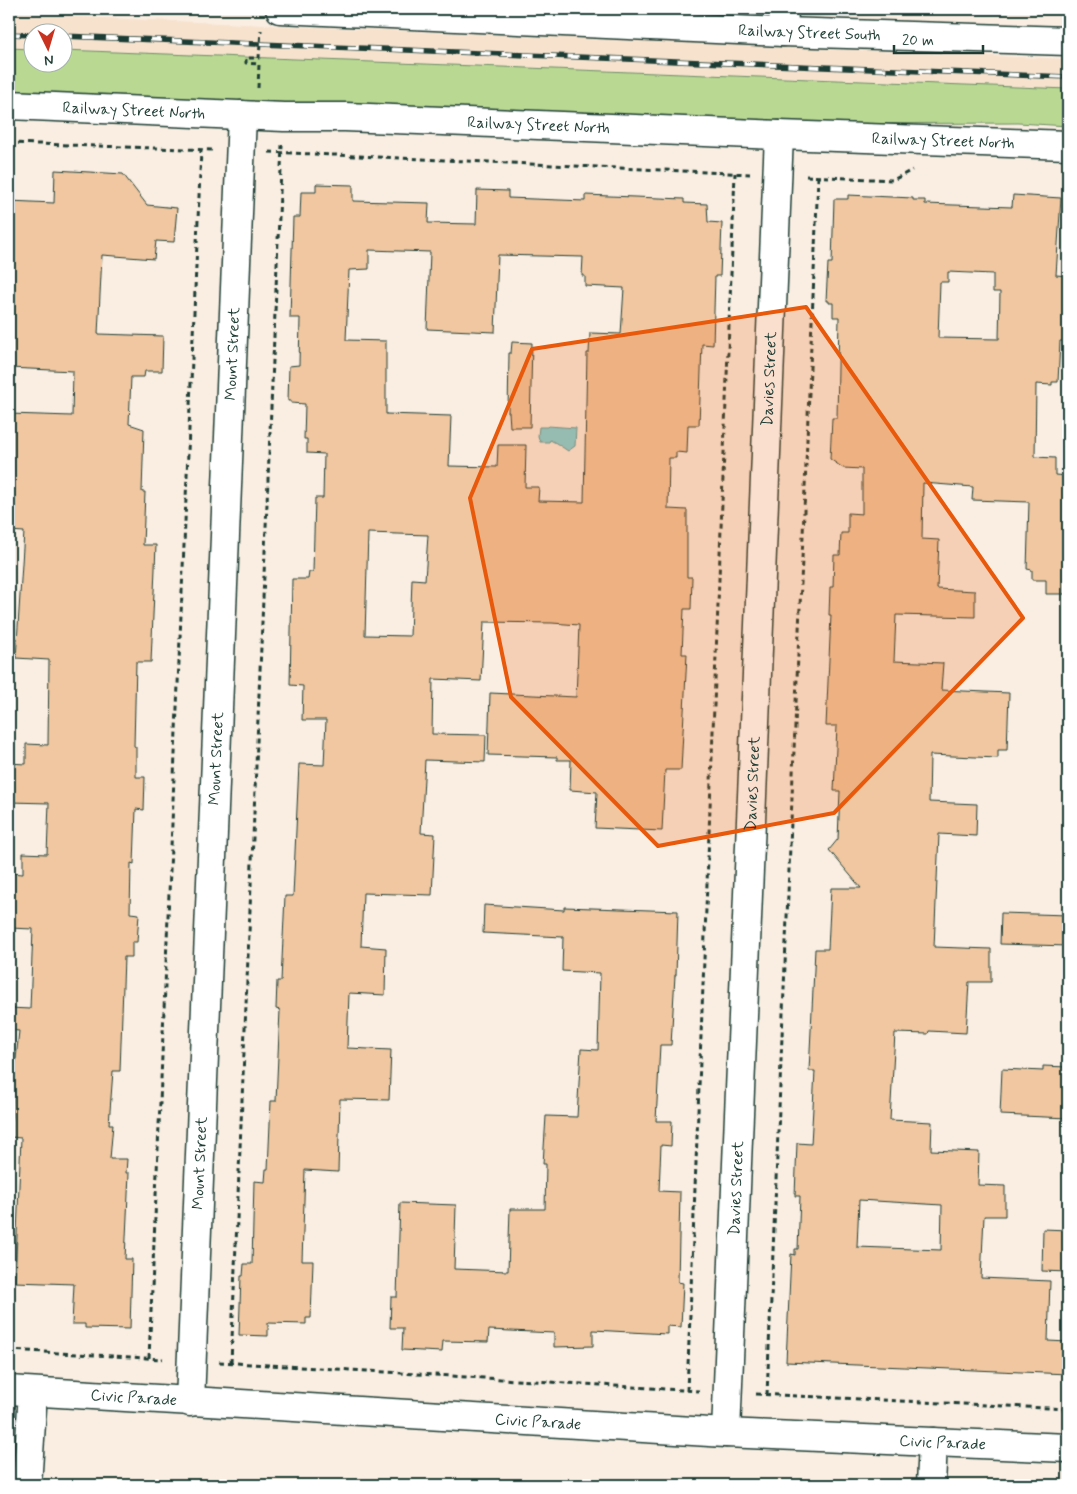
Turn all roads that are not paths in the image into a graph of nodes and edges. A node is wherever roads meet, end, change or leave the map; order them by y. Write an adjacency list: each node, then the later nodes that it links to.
1 (274, 19): 2 (street, Railway Street South)
2 (784, 20): 3 (street, Railway Street South)
3 (1068, 40)
4 (9, 105): 5 (street, Railway Street North)
5 (249, 115): 6 (street, Railway Street North); 9 (street, Mount Street)
6 (778, 135): 7 (street, Railway Street North); 10 (street, Davies Street)
7 (1068, 145)
8 (21, 1391): 9 (street, Civic Parade); 13 (street)
9 (190, 1402): 10 (street, Civic Parade)
10 (726, 1433): 11 (street, Civic Parade)
11 (933, 1442): 12 (street, Civic Parade); 14 (street)
12 (1068, 1448)
13 (27, 1485)
14 (932, 1485)

